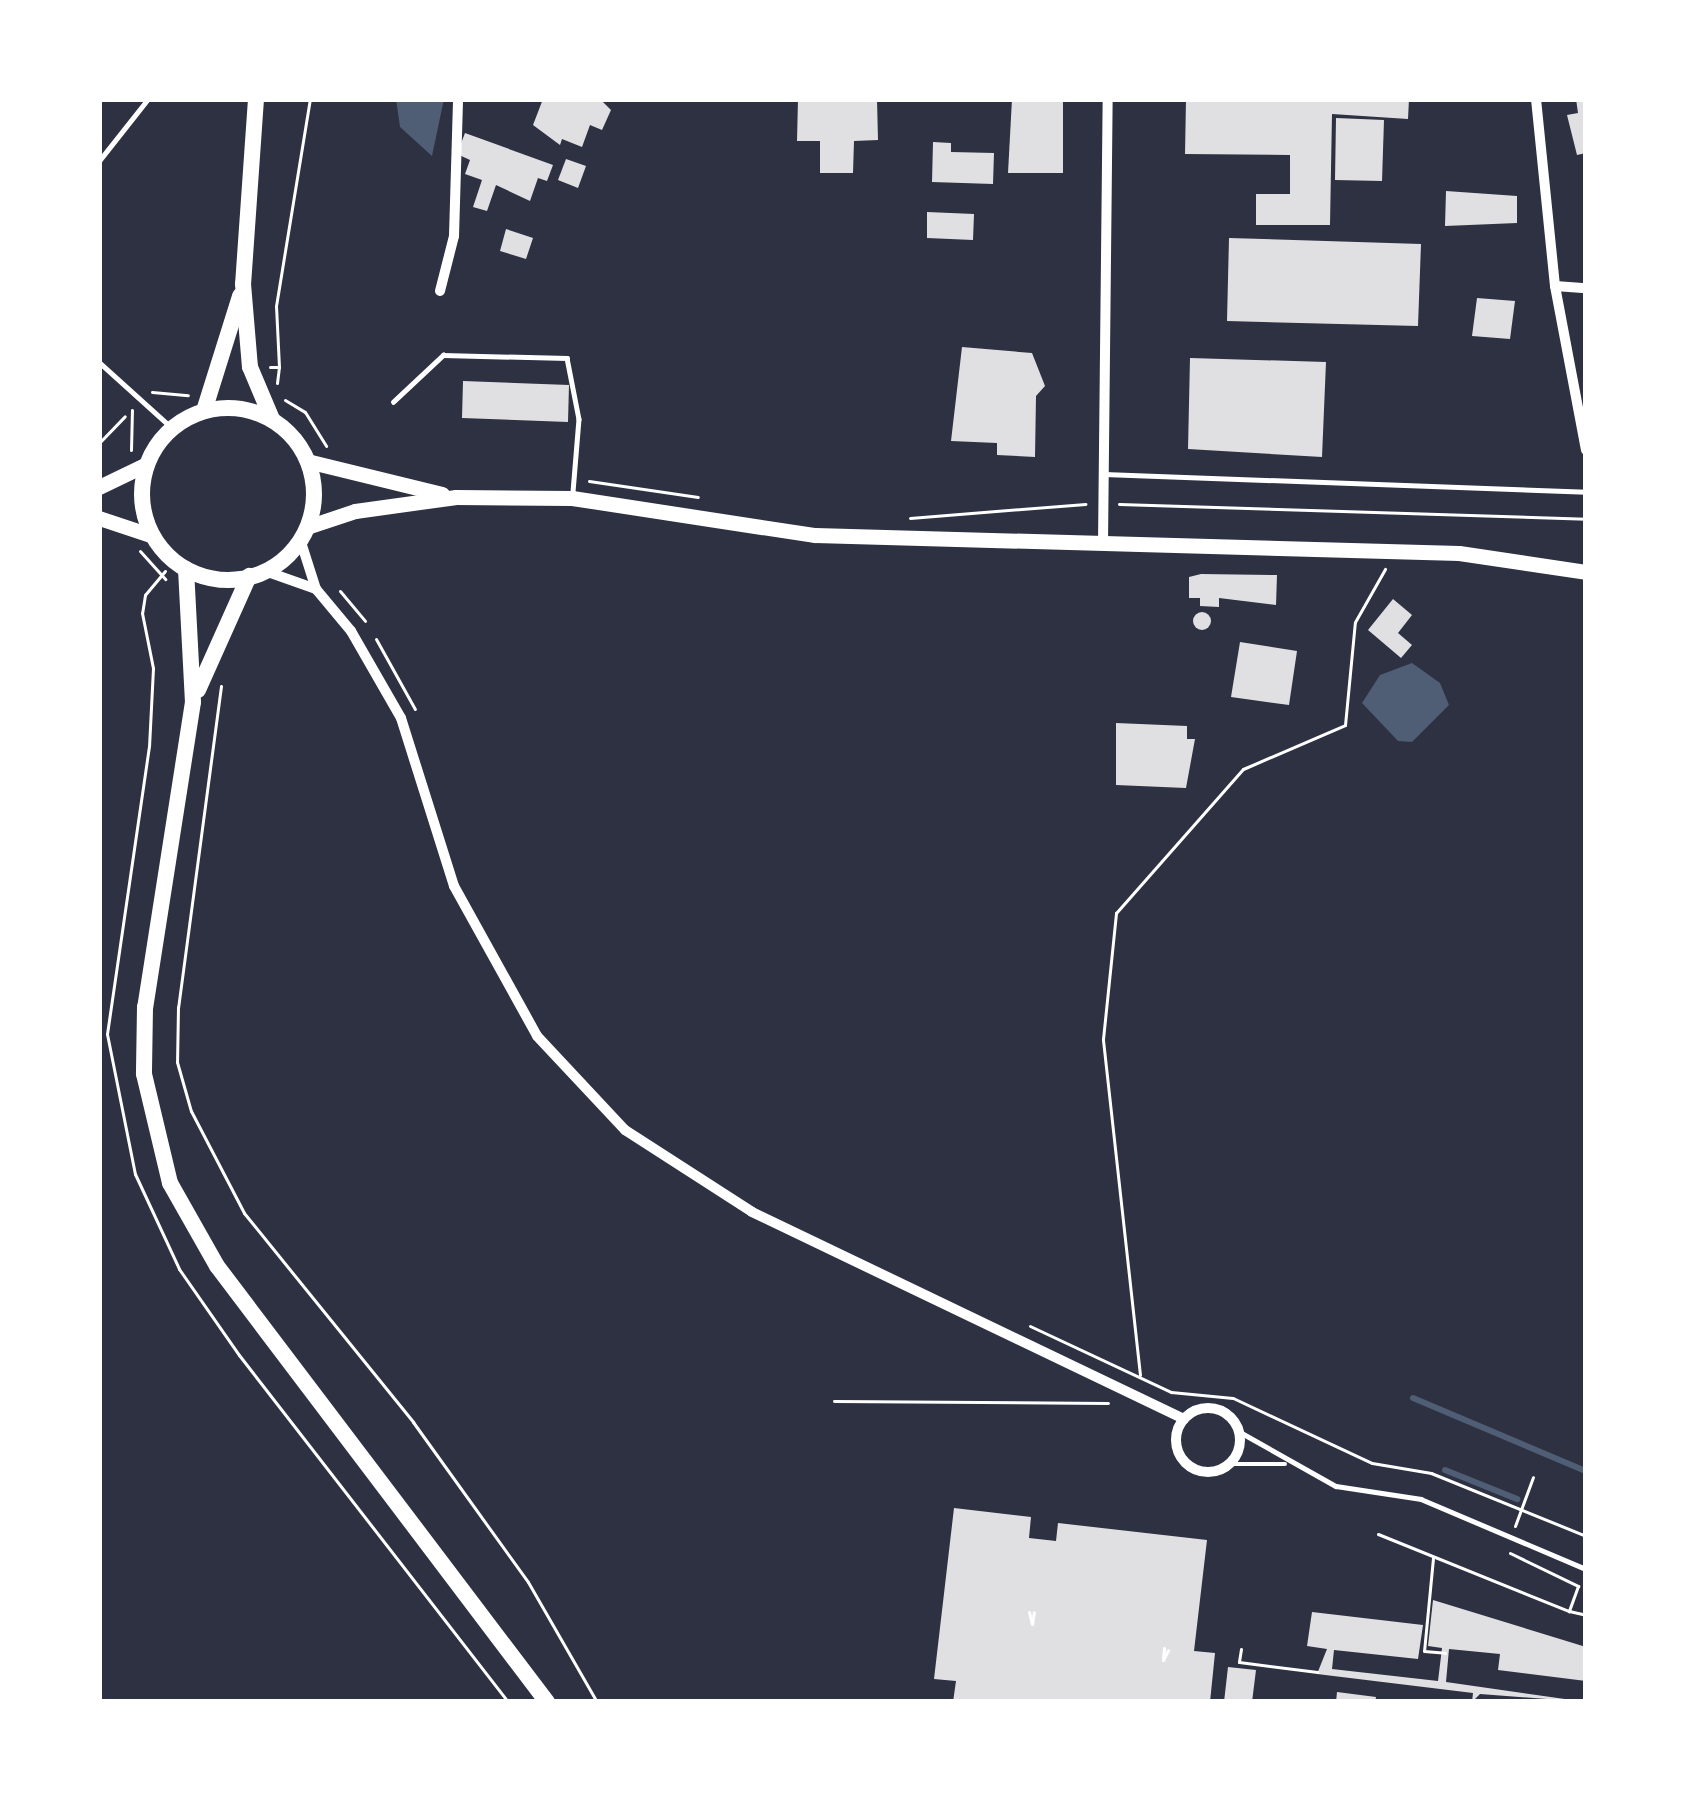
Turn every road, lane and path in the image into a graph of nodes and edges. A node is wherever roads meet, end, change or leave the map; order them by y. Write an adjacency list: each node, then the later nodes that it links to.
1 (148, 99): 7 (lane)
2 (256, 99): 8 (main road)
3 (310, 99): 14 (path)
4 (458, 99): 11 (street)
5 (1108, 99): 28 (street)
6 (1536, 99): 9 (street)
7 (99, 161)
8 (243, 284): 13 (main road); 18 (main road)
9 (1555, 286): 10 (street); 23 (street)
10 (1586, 288)
11 (440, 291)
12 (99, 362): 17 (lane)
13 (250, 367): 14 (path); 20 (main road)
14 (279, 367): 24 (path)
15 (194, 392): 17 (path)
16 (392, 402): 29 (lane)
17 (139, 403): 19 (path); 21 (lane)
18 (204, 411): 20 (main road); 21 (main road)
19 (126, 415): 22 (path); 25 (path)
20 (272, 420): 26 (main road)
21 (172, 428): 27 (main road)
22 (99, 443)
23 (1586, 450)
24 (329, 451)
25 (123, 460)
26 (307, 461): 32 (main road); 39 (main road)
27 (147, 464): 30 (main road); 40 (main road)
28 (1104, 474): 31 (lane); 35 (street)
29 (575, 479): 33 (lane); 34 (path)
30 (99, 488)
31 (1586, 492)
32 (456, 497): 33 (main road); 39 (main road)
33 (572, 498): 41 (main road)
34 (716, 501)
35 (1104, 503): 37 (path); 38 (path); 41 (street)
36 (99, 518): 40 (main road)
37 (906, 518)
38 (1586, 519)
39 (303, 533): 46 (main road); 48 (street)
40 (153, 536): 44 (main road)
41 (1103, 544): 43 (main road)
42 (135, 545): 47 (path)
43 (1395, 551): 45 (main road); 54 (path)
44 (181, 566): 46 (main road); 47 (path); 51 (main road)
45 (1586, 572)
46 (257, 574): 48 (street); 51 (main road)
47 (160, 575): 49 (path); 69 (path)
48 (316, 589): 52 (path); 55 (street)
49 (173, 592)
50 (221, 676): 71 (path)
51 (193, 702): 70 (main road)
52 (421, 727)
53 (1014, 1319): 54 (path)
54 (1140, 1377): 55 (path); 62 (path)
55 (1130, 1390): 56 (path); 57 (street)
56 (834, 1401)
57 (1184, 1418): 58 (street); 59 (street)
58 (1240, 1432): 59 (street); 60 (lane)
59 (1230, 1464): 60 (lane)
60 (1288, 1464): 64 (lane)
61 (1378, 1534): 63 (path)
62 (1586, 1536)
63 (1433, 1556): 65 (path); 67 (path)
64 (1586, 1569)
65 (1569, 1611)
66 (1241, 1649): 68 (path)
67 (1445, 1653)
68 (1317, 1672)
69 (508, 1702)
70 (547, 1702)
71 (597, 1702)

